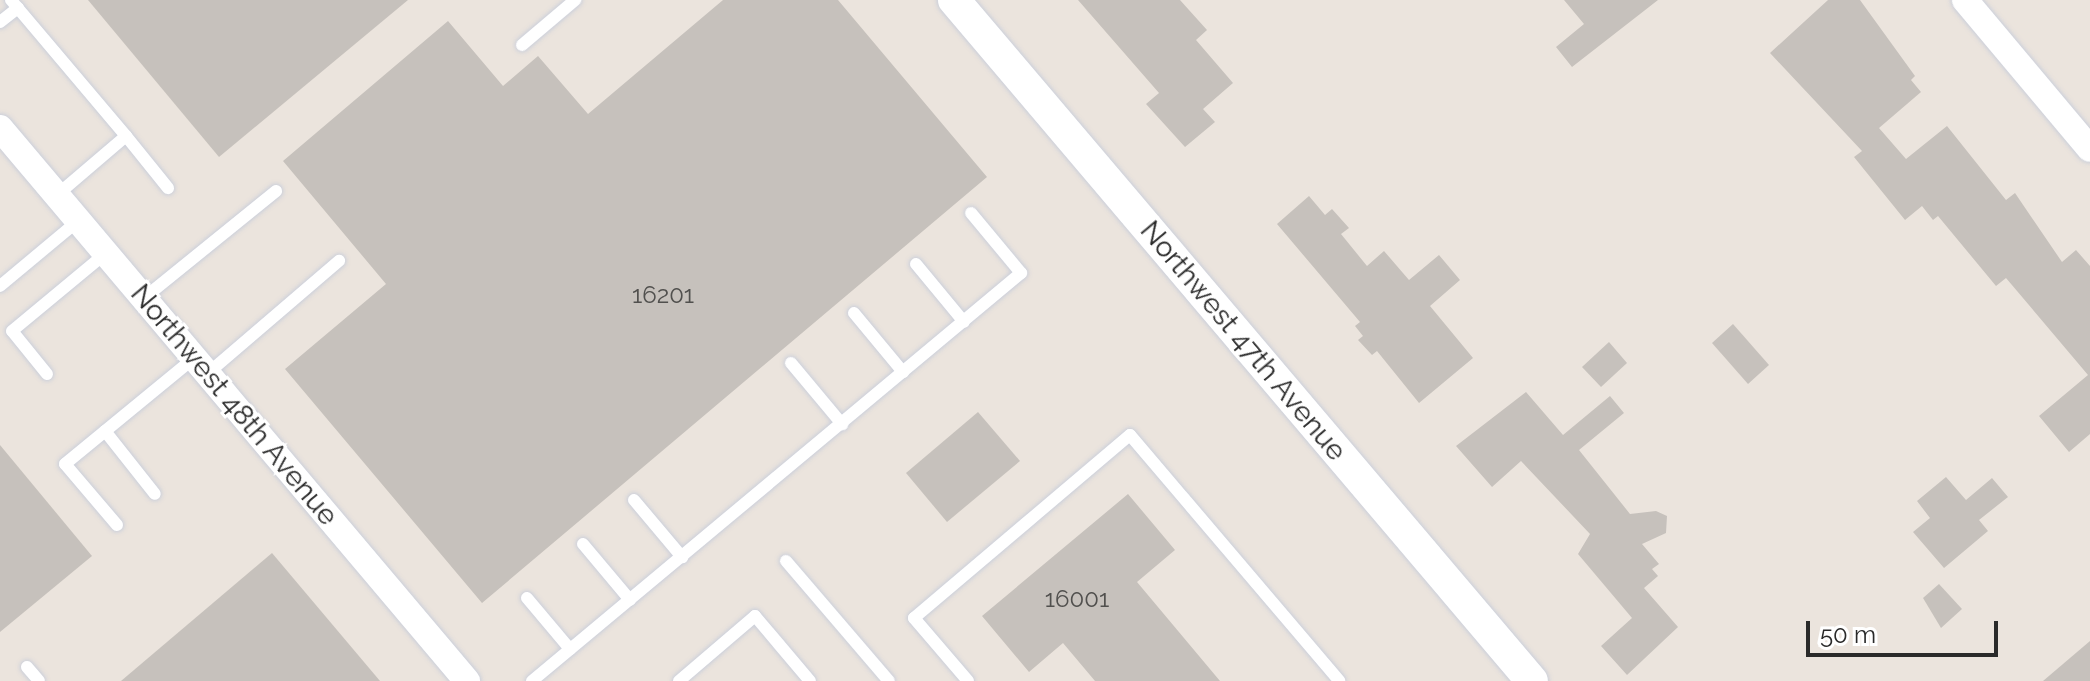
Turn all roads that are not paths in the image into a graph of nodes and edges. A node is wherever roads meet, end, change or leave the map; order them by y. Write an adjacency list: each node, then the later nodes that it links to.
1 (575, 0): 6 (lane)
2 (954, 0): 46 (street, Northwest 47th Avenue)
3 (1965, 0): 9 (street)
4 (14, 4): 5 (lane); 8 (lane)
5 (0, 22)
6 (522, 45)
7 (0, 128): 12 (street, Northwest 48th Avenue)
8 (126, 136): 10 (lane); 12 (lane)
9 (2090, 149)
10 (168, 188)
11 (276, 191): 19 (lane)
12 (57, 195): 14 (street, Northwest 48th Avenue)
13 (971, 213): 21 (lane)
14 (78, 221): 15 (street, Northwest 48th Avenue); 18 (lane)
15 (106, 253): 19 (street, Northwest 48th Avenue); 25 (lane)
16 (339, 261): 23 (lane)
17 (916, 264): 21 (lane)
18 (1, 284)
19 (144, 298): 23 (street, Northwest 48th Avenue)
20 (854, 313): 24 (lane)
21 (964, 322): 24 (lane)
22 (791, 363): 26 (lane)
23 (200, 366): 27 (lane); 38 (street, Northwest 48th Avenue)
24 (903, 372): 26 (lane)
25 (47, 374)
26 (842, 424): 32 (lane)
27 (105, 431): 28 (lane); 30 (lane)
28 (155, 494)
29 (634, 500): 32 (lane)
30 (117, 525)
31 (583, 544): 35 (lane)
32 (682, 557): 35 (lane)
33 (786, 561): 43 (lane)
34 (527, 598): 36 (lane)
35 (630, 600): 36 (lane)
36 (570, 649): 40 (lane)
37 (27, 667): 39 (lane)
38 (459, 678)
39 (39, 681)
40 (532, 681)
41 (679, 681): 42 (lane)
42 (810, 681)
43 (889, 681)
44 (968, 681): 45 (lane)
45 (1339, 681)
46 (1532, 681)

